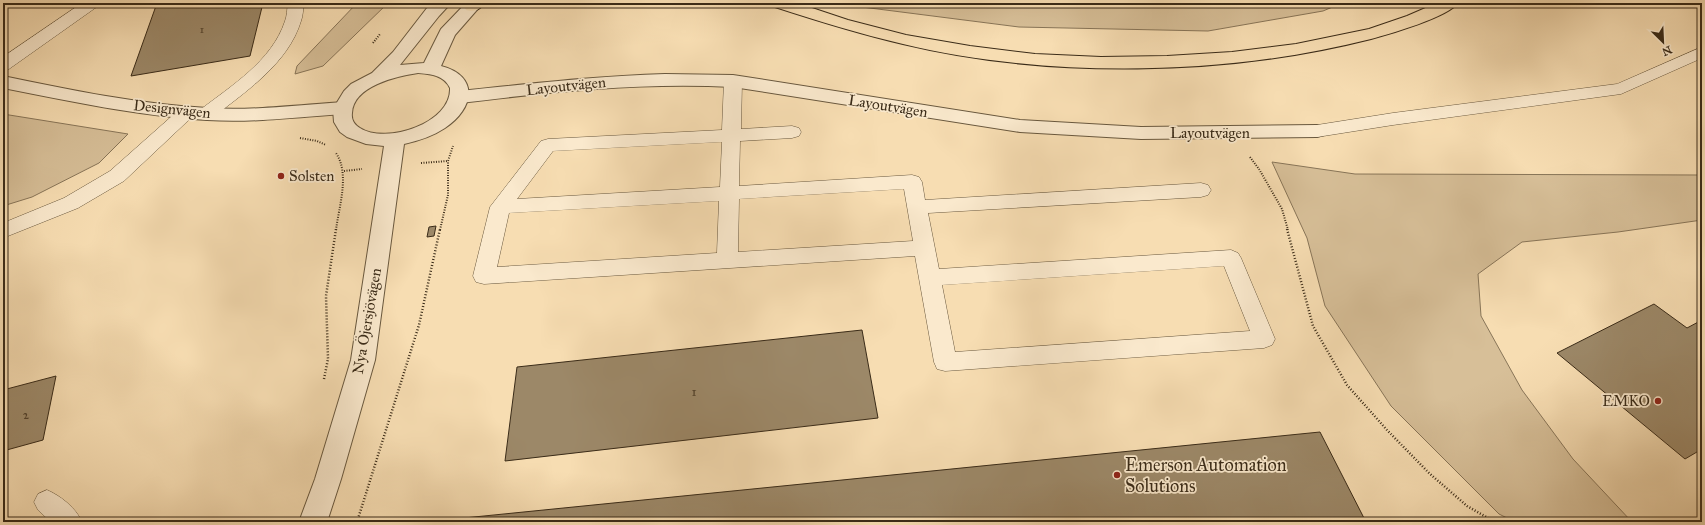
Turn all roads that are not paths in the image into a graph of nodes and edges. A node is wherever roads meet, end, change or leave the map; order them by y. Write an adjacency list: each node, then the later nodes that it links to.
1 (92, 3): 8 (lane)
2 (296, 3): 15 (lane)
3 (442, 3): 10 (street)
4 (781, 3): 5 (highway)
5 (1450, 3)
6 (475, 4): 9 (street)
7 (1702, 52): 17 (lane)
8 (3, 65)
9 (430, 69): 10 (street); 13 (street)
10 (379, 76): 14 (street)
11 (734, 81): 13 (street, Layoutvägen); 17 (street, Layoutvägen); 18 (lane)
12 (3, 82): 15 (street, Designvägen)
13 (460, 98): 19 (street)
14 (343, 108): 15 (street, Designvägen); 19 (street)
15 (196, 113): 24 (lane)
16 (792, 132): 18 (lane)
17 (1317, 132)
18 (732, 135): 21 (lane); 22 (lane)
19 (395, 139): 30 (street, Nya Öjersjövägen)
20 (1201, 190): 23 (lane)
21 (730, 194): 22 (lane); 23 (lane); 26 (lane)
22 (500, 207): 26 (lane)
23 (917, 207): 25 (lane)
24 (3, 231)
25 (924, 248): 26 (lane); 27 (lane)
26 (727, 261)
27 (930, 278): 27 (lane)
28 (47, 502): 29 (lane)
29 (69, 522)
30 (313, 522)

